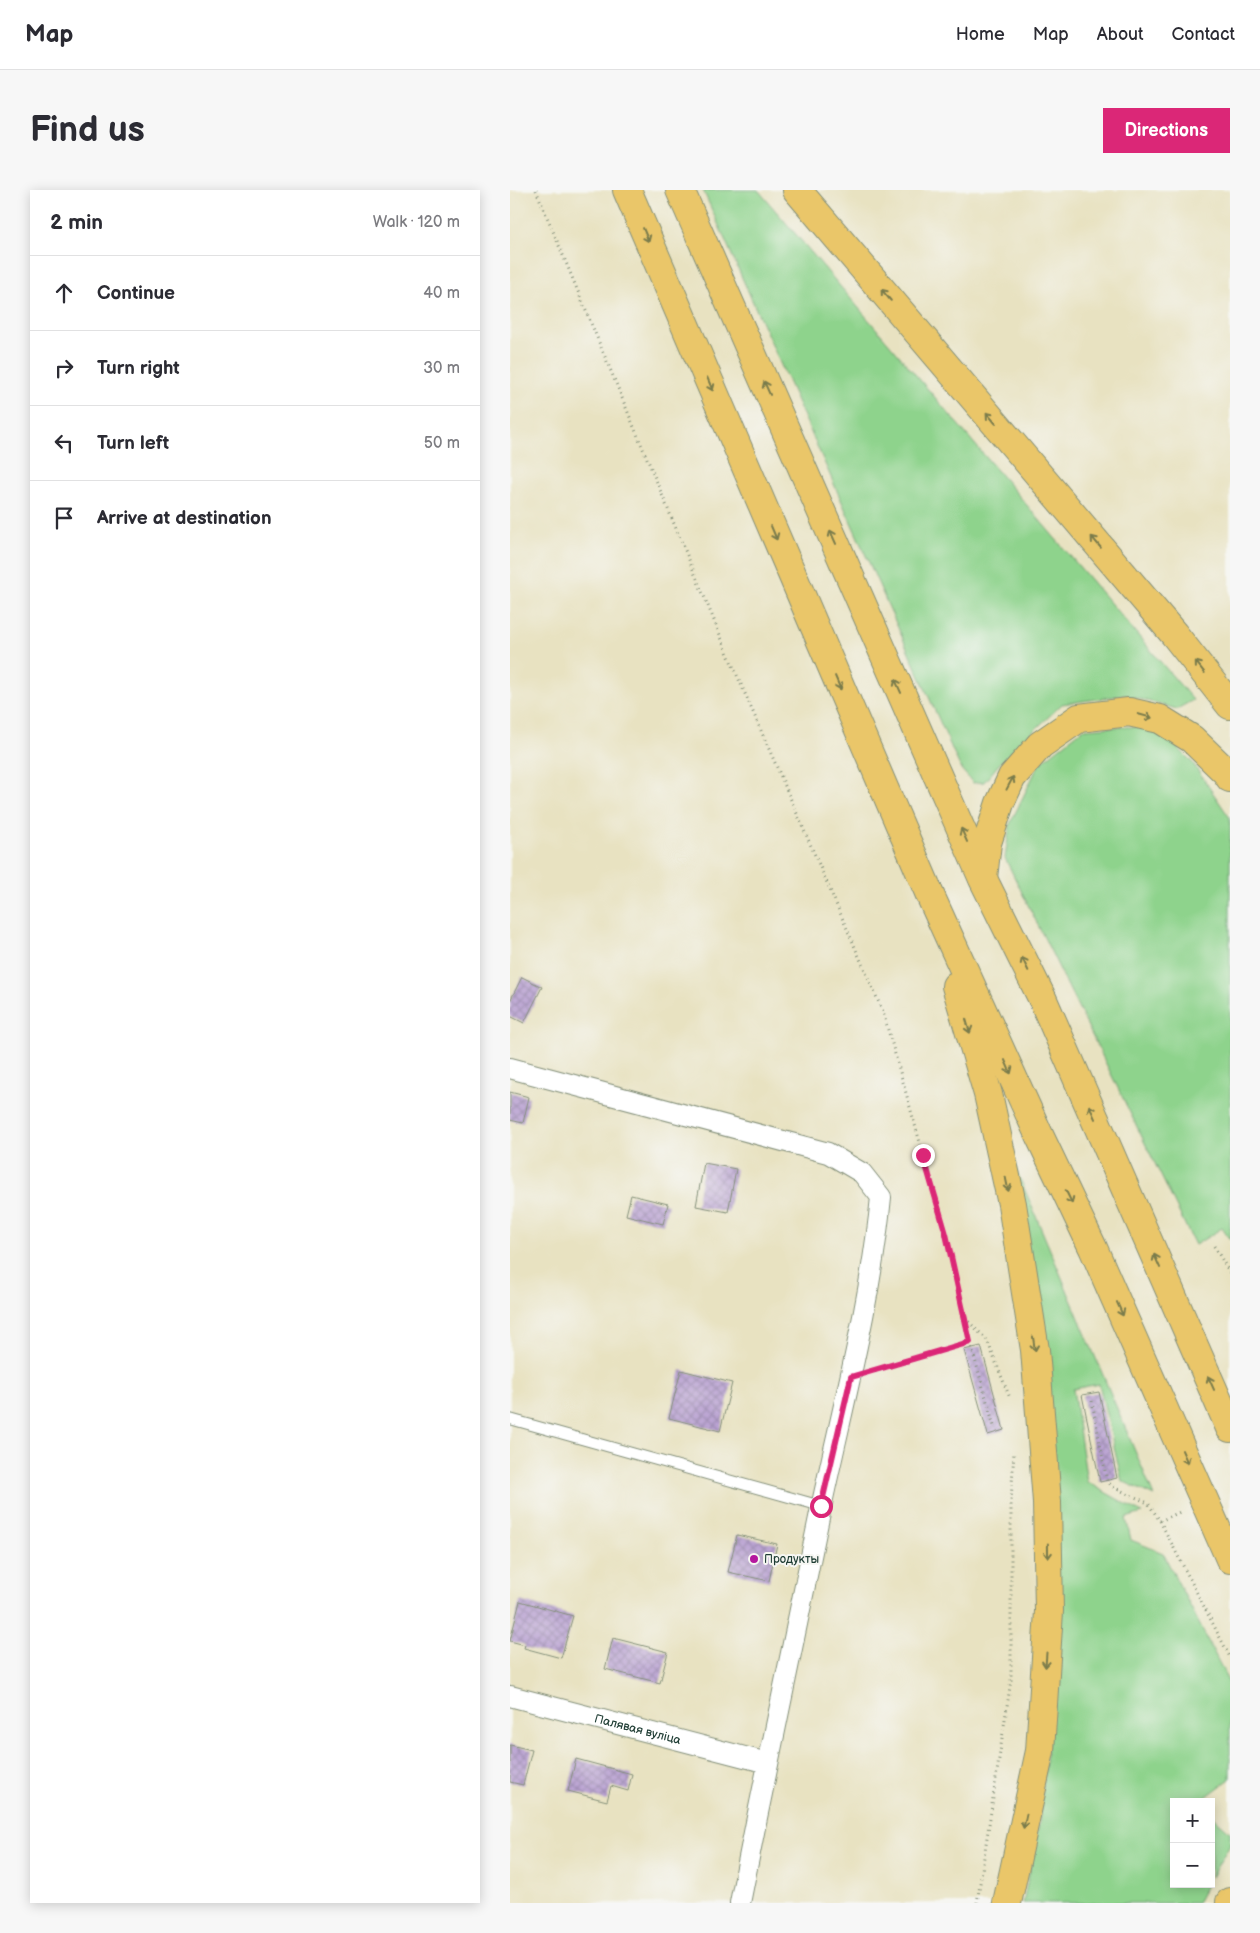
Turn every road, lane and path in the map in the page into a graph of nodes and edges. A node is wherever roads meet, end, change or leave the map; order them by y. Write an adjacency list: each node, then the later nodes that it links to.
1 (536, 190): 12 (path)
2 (627, 190): 8 (highway, one-way to 8)
3 (680, 190): 7 (highway, one-way to 3)
4 (797, 190): 5 (highway, one-way to 4)
5 (1230, 706)
6 (1230, 778): 7 (highway, one-way to 6)
7 (983, 879): 19 (highway, one-way to 7)
8 (930, 896): 22 (highway, one-way to 22); 28 (highway, one-way to 28)
9 (510, 1068): 14 (street)
10 (1214, 1246): 11 (path)
11 (1230, 1273)
12 (964, 1318): 13 (path); 16 (path)
13 (970, 1342): 14 (path); 18 (path)
14 (851, 1377): 21 (street)
15 (1092, 1401): 23 (path)
16 (1011, 1406)
17 (510, 1419): 21 (lane)
18 (994, 1426)
19 (1230, 1428)
20 (1014, 1450): 27 (path)
21 (821, 1506): 25 (street)
22 (1230, 1559)
23 (1230, 1657)
24 (510, 1696): 25 (street, Палявая вуліца)
25 (768, 1763): 26 (street)
26 (740, 1903)
27 (977, 1903)
28 (1007, 1903)

